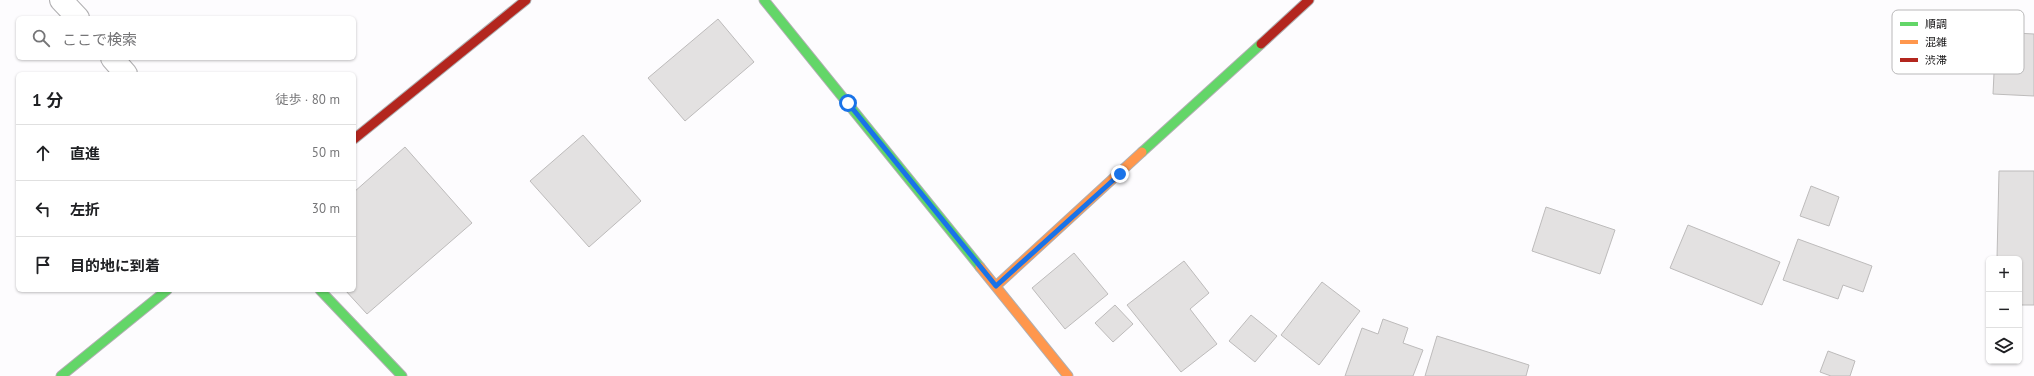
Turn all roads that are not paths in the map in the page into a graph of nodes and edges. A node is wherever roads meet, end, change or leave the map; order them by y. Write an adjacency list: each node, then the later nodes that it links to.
1 (61, 0): 5 (street)
2 (526, 0): 8 (street)
3 (764, 0): 9 (street)
4 (1309, 0): 9 (street)
5 (76, 16)
6 (114, 60): 7 (street)
7 (124, 72)
8 (356, 137)
9 (996, 286): 14 (street)
10 (165, 292): 12 (street)
11 (322, 292): 13 (street)
12 (61, 376)
13 (402, 376)
14 (1068, 376)

